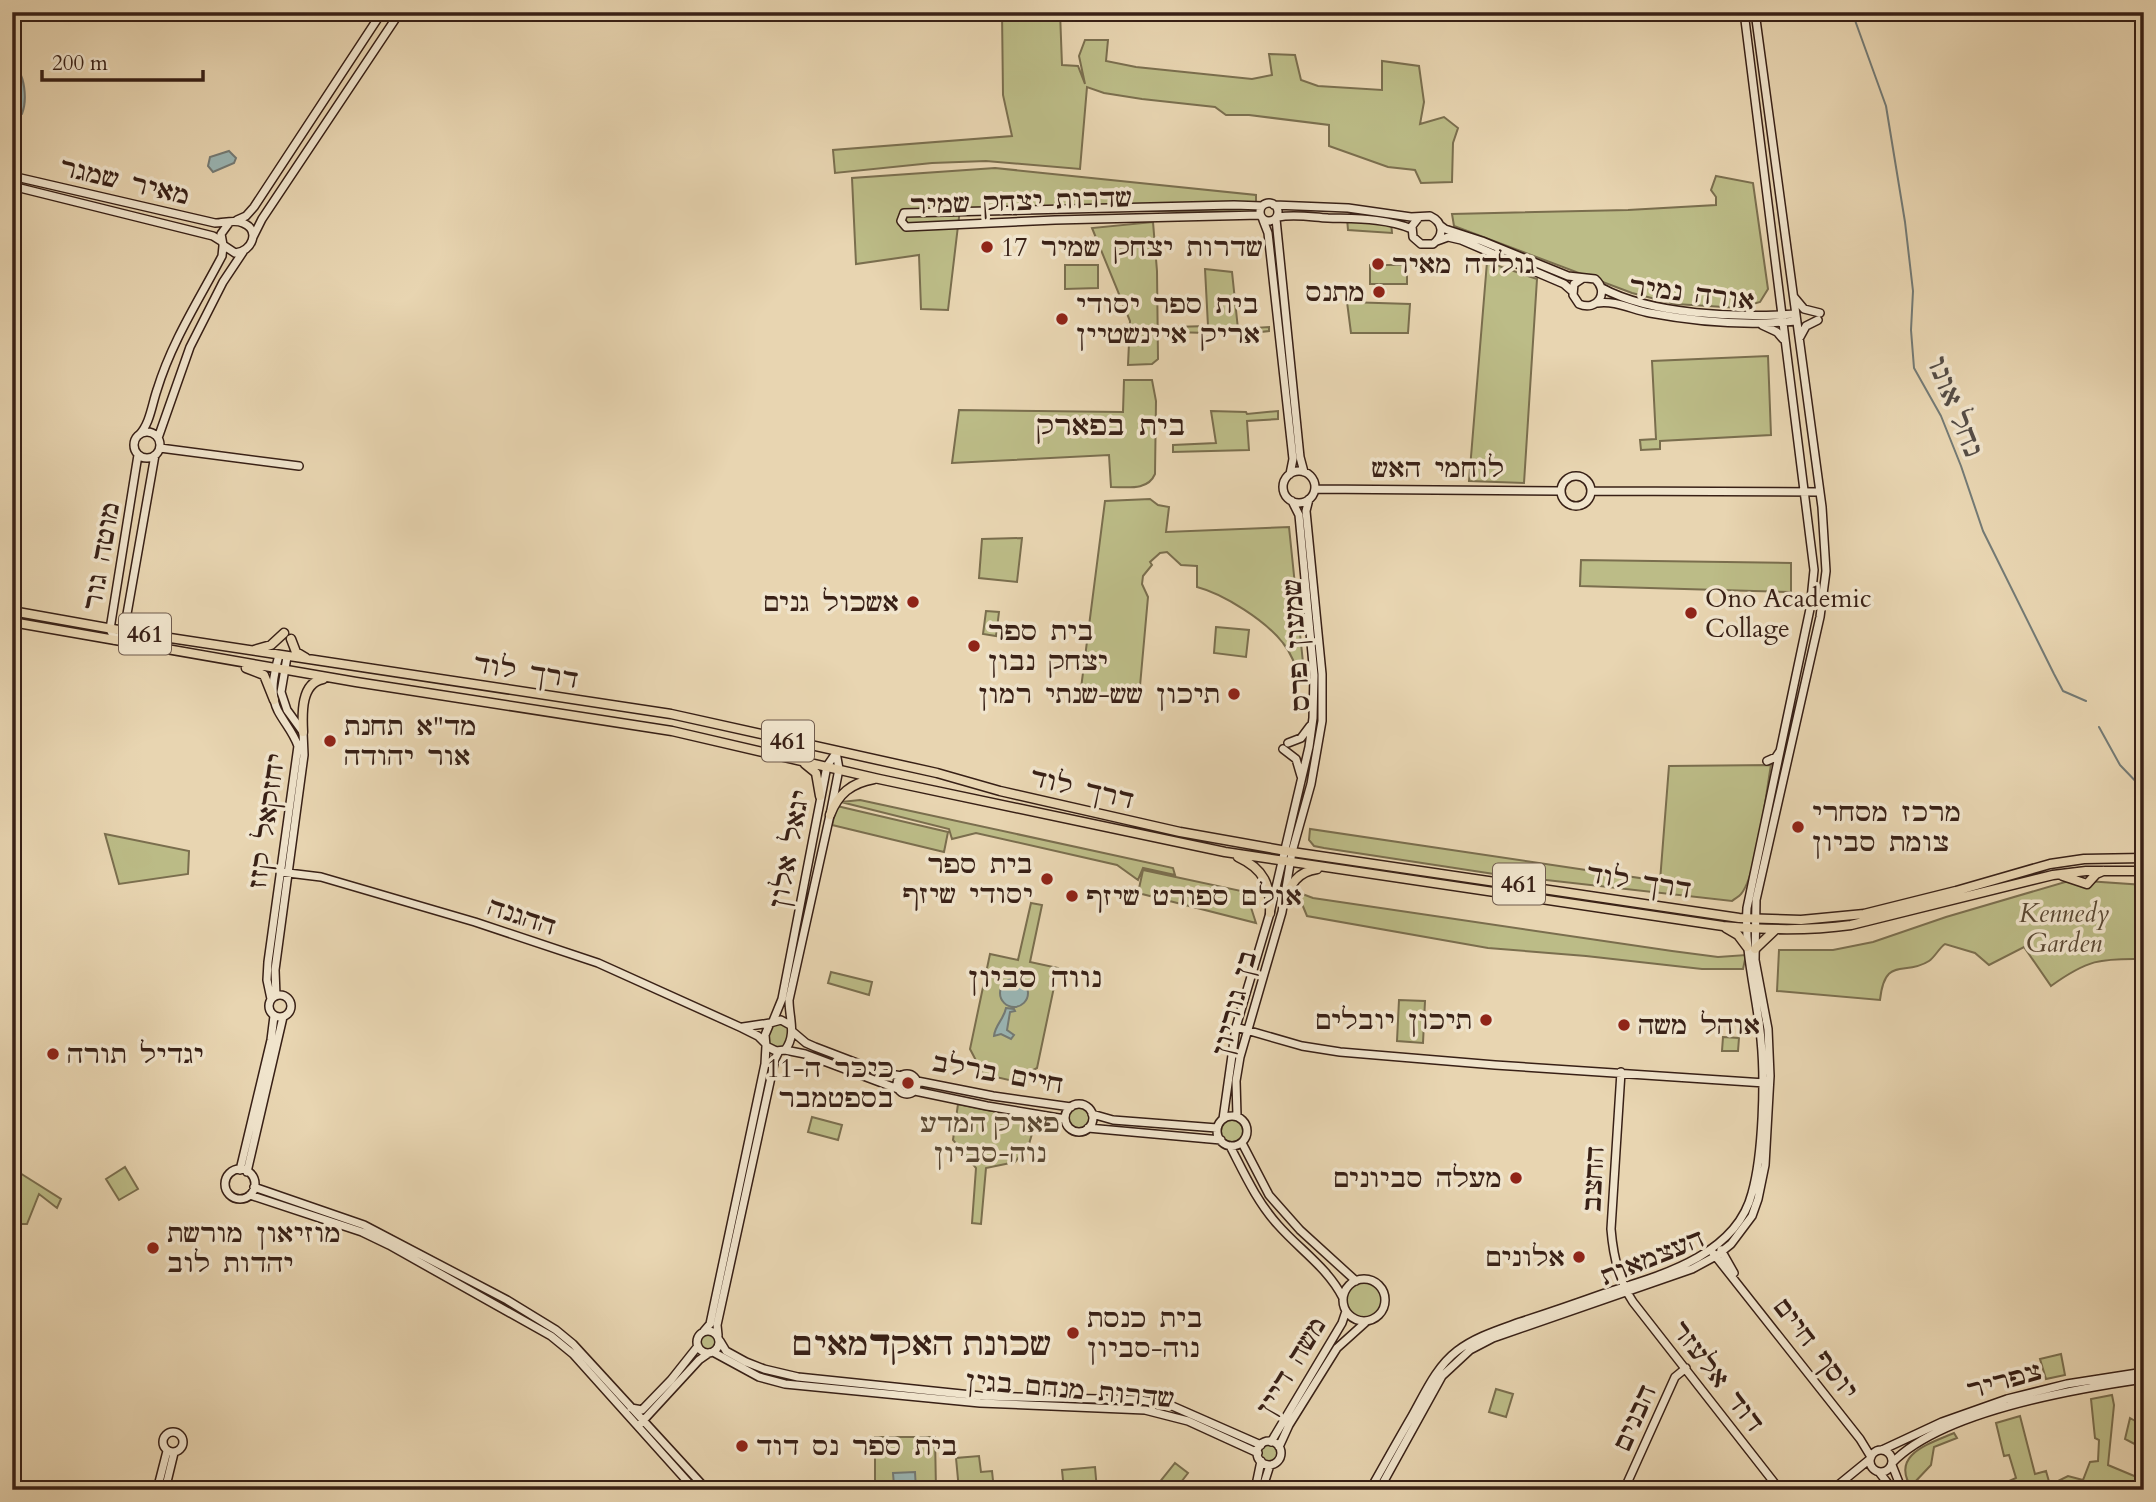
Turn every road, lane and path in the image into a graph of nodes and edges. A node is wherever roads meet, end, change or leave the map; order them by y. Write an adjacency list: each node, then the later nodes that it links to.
1 (382, 12): 13 (street)
2 (400, 12): 16 (street)
3 (1744, 12): 24 (street)
4 (1755, 12): 23 (street)
5 (2136, 12): 6 (street)
6 (2144, 17)
7 (12, 176): 13 (street, מאיר שמגר)
8 (12, 186): 18 (street, מאיר שמגר)
9 (1274, 205): 10 (street); 11 (street); 12 (street)
10 (1262, 214): 10 (street, שדרות יצחק שמיר); 12 (street); 37 (street)
11 (1419, 217): 14 (street); 15 (street)
12 (1277, 218): 15 (street); 36 (street)
13 (232, 222): 16 (street); 18 (street)
14 (1441, 226): 17 (street); 20 (street)
15 (1412, 229): 17 (street)
16 (253, 238): 19 (street)
17 (1437, 241): 22 (street)
18 (222, 243): 19 (street); 31 (street)
19 (243, 252): 32 (street)
20 (1583, 278): 21 (street); 22 (street)
21 (1602, 288): 25 (street); 28 (street, אורה נמיר)
22 (1572, 291): 25 (street)
23 (1792, 294): 26 (street); 29 (street)
24 (1778, 296): 27 (street); 28 (street)
25 (1597, 303): 28 (street, אורה נמיר)
26 (1796, 317): 27 (street, אורה נמיר); 29 (street)
27 (1782, 319): 28 (street, אורה נמיר); 30 (street)
28 (1757, 320): 30 (street)
29 (1799, 341): 43 (street)
30 (1785, 342): 38 (street)
31 (139, 435): 32 (street); 34 (street)
32 (158, 438): 33 (street)
33 (158, 452): 34 (street); 35 (street); 51 (street, מוטה גור)
34 (138, 455): 50 (street, מוטה גור)
35 (299, 466)
36 (1304, 472): 37 (street); 39 (street)
37 (1290, 474): 46 (street)
38 (1802, 477): 42 (street); 44 (street)
39 (1315, 489): 40 (street, לוחמי האש); 45 (street)
40 (1561, 491): 41 (street); 41 (street)
41 (1591, 491): 44 (street)
42 (1804, 492): 43 (street); 44 (street); 47 (street)
43 (1820, 492): 81 (street)
44 (1788, 493): 47 (street)
45 (1309, 499): 46 (street); 70 (street, שמעון פרס)
46 (1292, 501): 60 (street)
47 (1806, 512): 81 (street)
48 (12, 611): 50 (main road, דרך לוד / 461)
49 (12, 622): 52 (main road, דרך לוד / 461)
50 (110, 629): 51 (main road, דרך לוד / 461); 52 (street, מוטה גור)
51 (124, 631): 52 (street, מוטה גור); 54 (main road, דרך לוד / 461)
52 (115, 640): 53 (main road, דרך לוד / 461)
53 (140, 645): 57 (main road, דרך לוד / 461); 59 (main road)
54 (252, 651): 55 (main road, דרך לוד / 461); 56 (main road)
55 (283, 656): 56 (main road, דרך לוד / 461); 57 (street, יחזקאל קזז)
56 (308, 660): 62 (main road, דרך לוד / 461)
57 (280, 669): 58 (main road, דרך לוד / 461); 59 (street, יחזקאל קזז); 61 (street, יחזקאל קזז)
58 (341, 680): 61 (main road); 63 (main road, דרך לוד / 461)
59 (274, 699): 77 (street, יחזקאל קזז)
60 (1313, 719): 67 (street); 67 (street)
61 (303, 732): 77 (street, יחזקאל קזז)
62 (836, 752): 64 (street, יגאל אלון); 65 (street, יגאל אלון); 70 (main road, דרך לוד / 461)
63 (793, 758): 64 (main road, דרך לוד / 461); 68 (main road)
64 (827, 766): 65 (main road, דרך לוד / 461); 68 (street, יגאל אלון)
65 (839, 769): 66 (main road, דרך לוד / 461); 69 (street, יגאל אלון)
66 (879, 779): 69 (main road); 71 (main road, דרך לוד / 461)
67 (1301, 782): 70 (street)
68 (820, 796): 89 (street, יגאל אלון)
69 (830, 815): 92 (street, יגאל אלון)
70 (1288, 851): 73 (street); 81 (main road, דרך לוד / 461)
71 (1225, 852): 73 (main road, דרך לוד / 461); 80 (main road)
72 (2144, 858): 81 (main road, דרך לוד / 461)
73 (1286, 861): 74 (main road, דרך לוד / 461); 79 (street, בן גוריון); 80 (street)
74 (1331, 869): 79 (main road); 82 (main road, דרך לוד / 461)
75 (2106, 870): 76 (main road, דרך לוד / 461); 78 (main road, דרך לוד / 461); 78 (main road)
76 (2144, 871)
77 (284, 872): 86 (street, יחזקאל קזז); 90 (street, ההגנה)
78 (2053, 875): 84 (main road, דרך לוד / 461)
79 (1284, 901): 93 (street, בן גוריון)
80 (1270, 913): 91 (street)
81 (1751, 918): 83 (street, העצמאות)
82 (1723, 926): 83 (main road, דרך לוד / 461); 85 (main road)
83 (1750, 928): 84 (main road, דרך לוד / 461); 85 (street, העצמאות)
84 (1775, 929): 85 (main road)
85 (1751, 948): 99 (street, העצמאות)
86 (274, 997): 87 (street); 88 (street)
87 (274, 1016): 88 (street); 112 (street)
88 (283, 1017): 112 (street)
89 (771, 1022): 90 (street); 92 (street); 94 (street)
90 (742, 1027): 94 (street, ההגנה)
91 (1237, 1027): 93 (street); 106 (street)
92 (792, 1029): 95 (street); 97 (street, חיים ברלב)
93 (1247, 1030): 96 (street); 104 (street, בן גוריון)
94 (766, 1044): 95 (street); 122 (street)
95 (782, 1051): 100 (street, חיים ברלב); 123 (street)
96 (1620, 1072): 99 (street); 118 (street, החצב)
97 (902, 1076): 98 (street); 100 (street)
98 (917, 1081): 101 (street); 102 (street, חיים ברלב)
99 (1766, 1083): 115 (street, העצמאות); 116 (street, העצמאות)
100 (898, 1089): 101 (street)
101 (915, 1091): 105 (street, חיים ברלב)
102 (1071, 1107): 103 (street); 105 (street)
103 (1092, 1114): 107 (street); 108 (street, חיים ברלב)
104 (1237, 1116): 106 (street); 110 (street)
105 (1065, 1119): 107 (street)
106 (1223, 1119): 108 (street)
107 (1088, 1128): 109 (street)
108 (1217, 1128): 109 (street)
109 (1221, 1140): 111 (street)
110 (1242, 1143): 111 (street); 117 (street)
111 (1230, 1146): 119 (street)
112 (244, 1171): 113 (street); 114 (street)
113 (254, 1187): 114 (street); 129 (street)
114 (250, 1195): 130 (street)
115 (1713, 1246): 116 (street, יוסף חיים); 118 (street, העצמאות)
116 (1719, 1254): 118 (street, העצמאות); 131 (street, יוסף חיים)
117 (1356, 1281): 119 (street); 121 (street)
118 (1625, 1290): 126 (street, דוד אלעזר); 148 (street, העצמאות); 149 (street, העצמאות)
119 (1343, 1298): 120 (street)
120 (1346, 1311): 121 (street); 132 (street, משה דיין)
121 (1367, 1321): 133 (street, משה דיין)
122 (704, 1331): 123 (street); 124 (street)
123 (719, 1338): 125 (street); 134 (street, שדרות מנחם בגין)
124 (698, 1346): 125 (street); 129 (street)
125 (711, 1352): 130 (street); 134 (street, שדרות מנחם בגין)
126 (1686, 1368): 150 (street, הבנים); 151 (street, דוד אלעזר)
127 (2144, 1372): 135 (street, צפריר)
128 (2144, 1379): 138 (street, צפריר)
129 (631, 1408): 130 (street)
130 (640, 1424): 144 (street); 145 (street)
131 (1860, 1439): 135 (street, יוסף חיים); 136 (street, יוסף חיים)
132 (1271, 1442): 133 (street); 134 (street)
133 (1279, 1447): 139 (street)
134 (1260, 1449): 137 (street)
135 (1882, 1450): 136 (street); 138 (street)
136 (1870, 1458): 140 (street); 141 (street)
137 (1261, 1461): 139 (street); 146 (street)
138 (1892, 1464): 140 (street); 154 (street)
139 (1270, 1465): 147 (street)
140 (1878, 1471): 141 (street); 153 (street)
141 (1847, 1478): 152 (street)
142 (157, 1490): 143 (street)
143 (165, 1490)
144 (695, 1490)
145 (707, 1490)
146 (1255, 1490)
147 (1262, 1490)
148 (1370, 1490)
149 (1379, 1490)
150 (1624, 1490)
151 (1780, 1490)
152 (1832, 1490)
153 (1893, 1490)
154 (1902, 1490)

